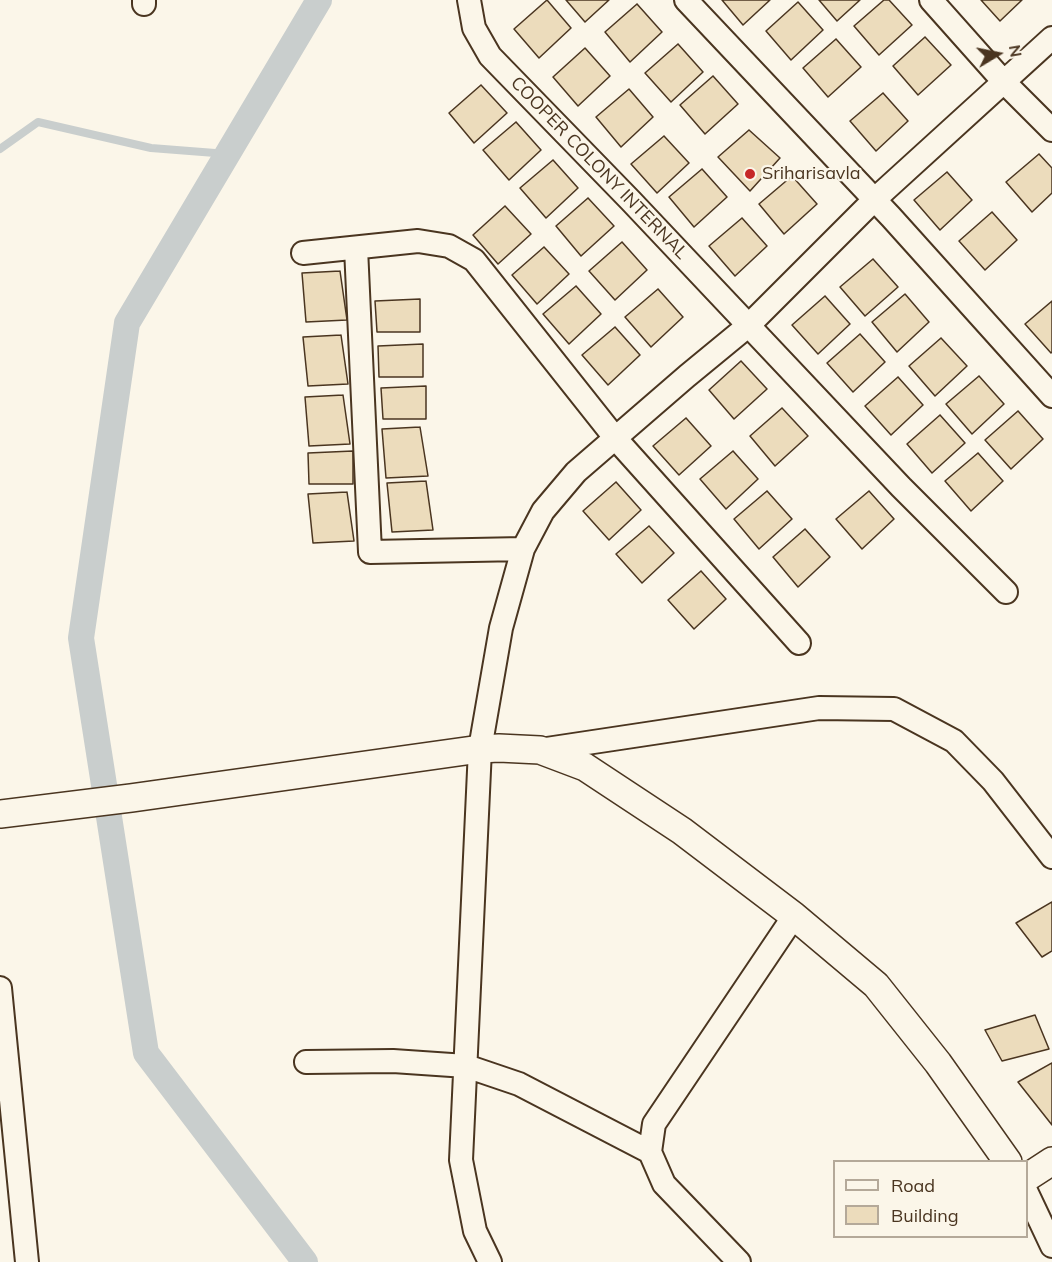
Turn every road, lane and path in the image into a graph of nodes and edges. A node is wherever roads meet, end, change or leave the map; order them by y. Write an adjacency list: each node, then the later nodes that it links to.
1 (469, 0): 10 (street, COOPER COLONY INTERNAL)
2 (686, 0): 7 (street)
3 (931, 0): 5 (street)
4 (1052, 38): 5 (street)
5 (1005, 82): 6 (street); 7 (street)
6 (1052, 130)
7 (874, 200): 10 (street); 11 (street)
8 (356, 248): 9 (street); 12 (street); 13 (street)
9 (303, 253)
10 (749, 325): 12 (street); 14 (street, COOPER COLONY INTERNAL)
11 (1052, 396)
12 (616, 439): 13 (street); 15 (street)
13 (523, 549): 16 (street)
14 (1006, 592)
15 (799, 643)
16 (480, 749): 17 (street); 18 (street); 23 (street)
17 (540, 750): 19 (street); 20 (street)
18 (0, 813)
19 (1052, 857)
20 (794, 916): 25 (street); 26 (street)
21 (0, 988): 24 (street)
22 (306, 1062): 23 (street)
23 (466, 1066): 25 (street); 32 (street)
24 (5, 1090): 31 (street)
25 (650, 1152): 33 (street)
26 (1007, 1160)
27 (1052, 1161): 28 (street)
28 (1028, 1177)
29 (1028, 1195): 30 (street)
30 (1052, 1246)
31 (27, 1262)
32 (490, 1262)
33 (739, 1262)

